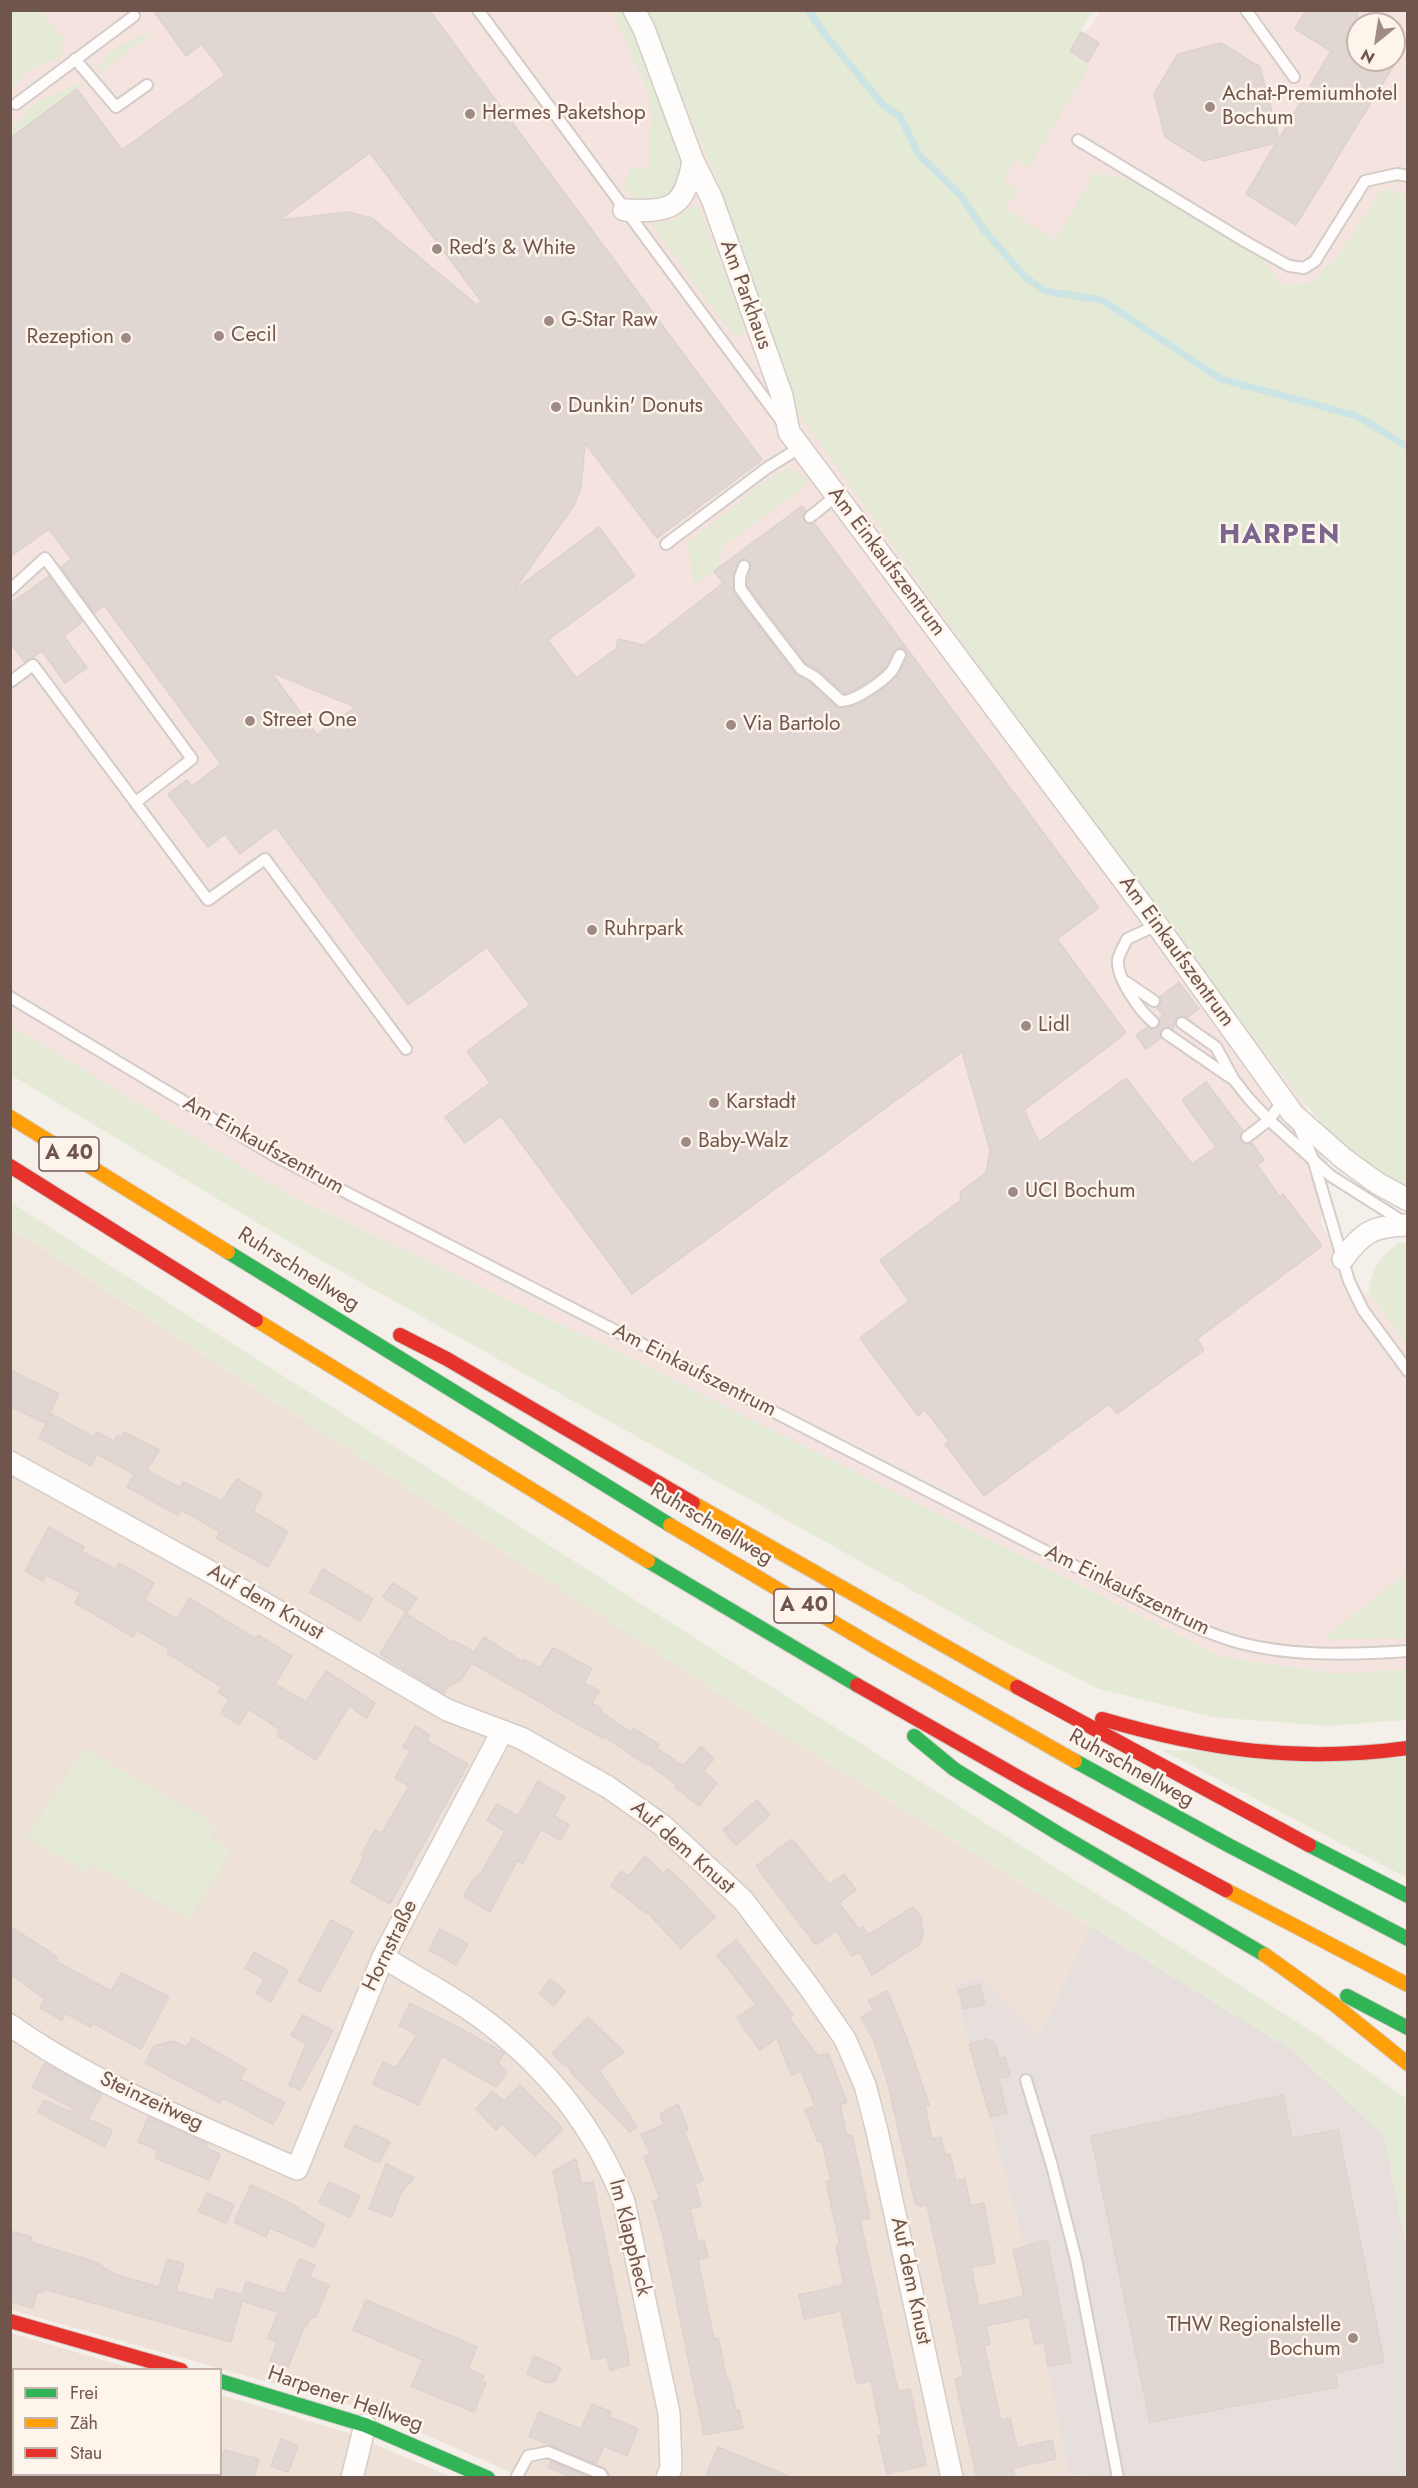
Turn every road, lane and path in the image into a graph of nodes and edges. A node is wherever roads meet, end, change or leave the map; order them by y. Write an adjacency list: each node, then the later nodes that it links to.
1 (478, 10): 12 (lane, Am Einkaufszentrum)
2 (633, 10): 10 (street, Am Parkhaus)
3 (1246, 10): 6 (lane)
4 (134, 16): 5 (lane)
5 (75, 59): 7 (lane); 8 (lane)
6 (1294, 77)
7 (147, 85)
8 (16, 104)
9 (1078, 140): 11 (lane)
10 (693, 160): 12 (street); 13 (street, Am Parkhaus)
11 (1407, 176)
12 (624, 210): 13 (lane, Am Einkaufszentrum)
13 (795, 439): 14 (street, Am Einkaufszentrum); 16 (lane)
14 (836, 496): 15 (lane); 22 (street, Am Einkaufszentrum)
15 (810, 517)
16 (666, 544)
17 (744, 566): 19 (lane)
18 (10, 590): 21 (lane)
19 (900, 655)
20 (12, 678): 21 (lane)
21 (136, 802): 29 (lane)
22 (1157, 926): 23 (lane); 31 (street, Am Einkaufszentrum)
23 (1123, 980): 25 (lane); 26 (lane)
24 (10, 998): 46 (lane, Am Einkaufszentrum)
25 (1154, 1001)
26 (1153, 1022)
27 (1182, 1023): 30 (lane)
28 (1167, 1034): 30 (lane)
29 (406, 1048)
30 (1234, 1080): 33 (lane)
31 (1288, 1106): 33 (lane); 35 (lane, Am Einkaufszentrum); 37 (street, Am Einkaufszentrum)
32 (10, 1117): 40 (main road, Ruhrschnellweg / A 40)
33 (1269, 1120): 34 (lane); 35 (lane)
34 (1247, 1137)
35 (1312, 1159): 38 (lane); 41 (lane, Am Einkaufszentrum)
36 (10, 1166): 47 (main road, A 40)
37 (1401, 1196): 38 (lane)
38 (1384, 1219): 39 (street); 41 (street)
39 (1407, 1224)
40 (217, 1245): 42 (main road); 53 (main road, Ruhrschnellweg / A 40)
41 (1343, 1259): 44 (lane, Am Einkaufszentrum)
42 (343, 1306)
43 (383, 1326): 48 (main road)
44 (1407, 1371)
45 (10, 1462): 49 (street, Auf dem Knust)
46 (1407, 1651)
47 (831, 1670): 52 (main road); 55 (main road, A 40)
48 (1005, 1682): 50 (main road); 51 (main road)
49 (502, 1732): 54 (street, Hornstraße); 70 (street, Auf dem Knust)
50 (1407, 1748)
51 (1407, 1896)
52 (1233, 1936): 57 (main road); 58 (main road)
53 (1407, 1939)
54 (383, 1957): 60 (street, Hornstraße); 69 (street, Im Klappheck)
55 (1407, 1984)
56 (10, 2025): 60 (street, Steinzeitweg)
57 (1407, 2028)
58 (1407, 2064)
59 (1026, 2080): 71 (lane)
60 (297, 2169)
61 (10, 2321): 62 (main road)
62 (174, 2368)
63 (222, 2382): 64 (main road, Harpener Hellweg)
64 (365, 2425): 65 (street); 66 (main road, Harpener Hellweg)
65 (352, 2478)
66 (488, 2478)
67 (516, 2478): 68 (lane)
68 (603, 2478)
69 (667, 2478)
70 (952, 2478)
71 (1118, 2478)

